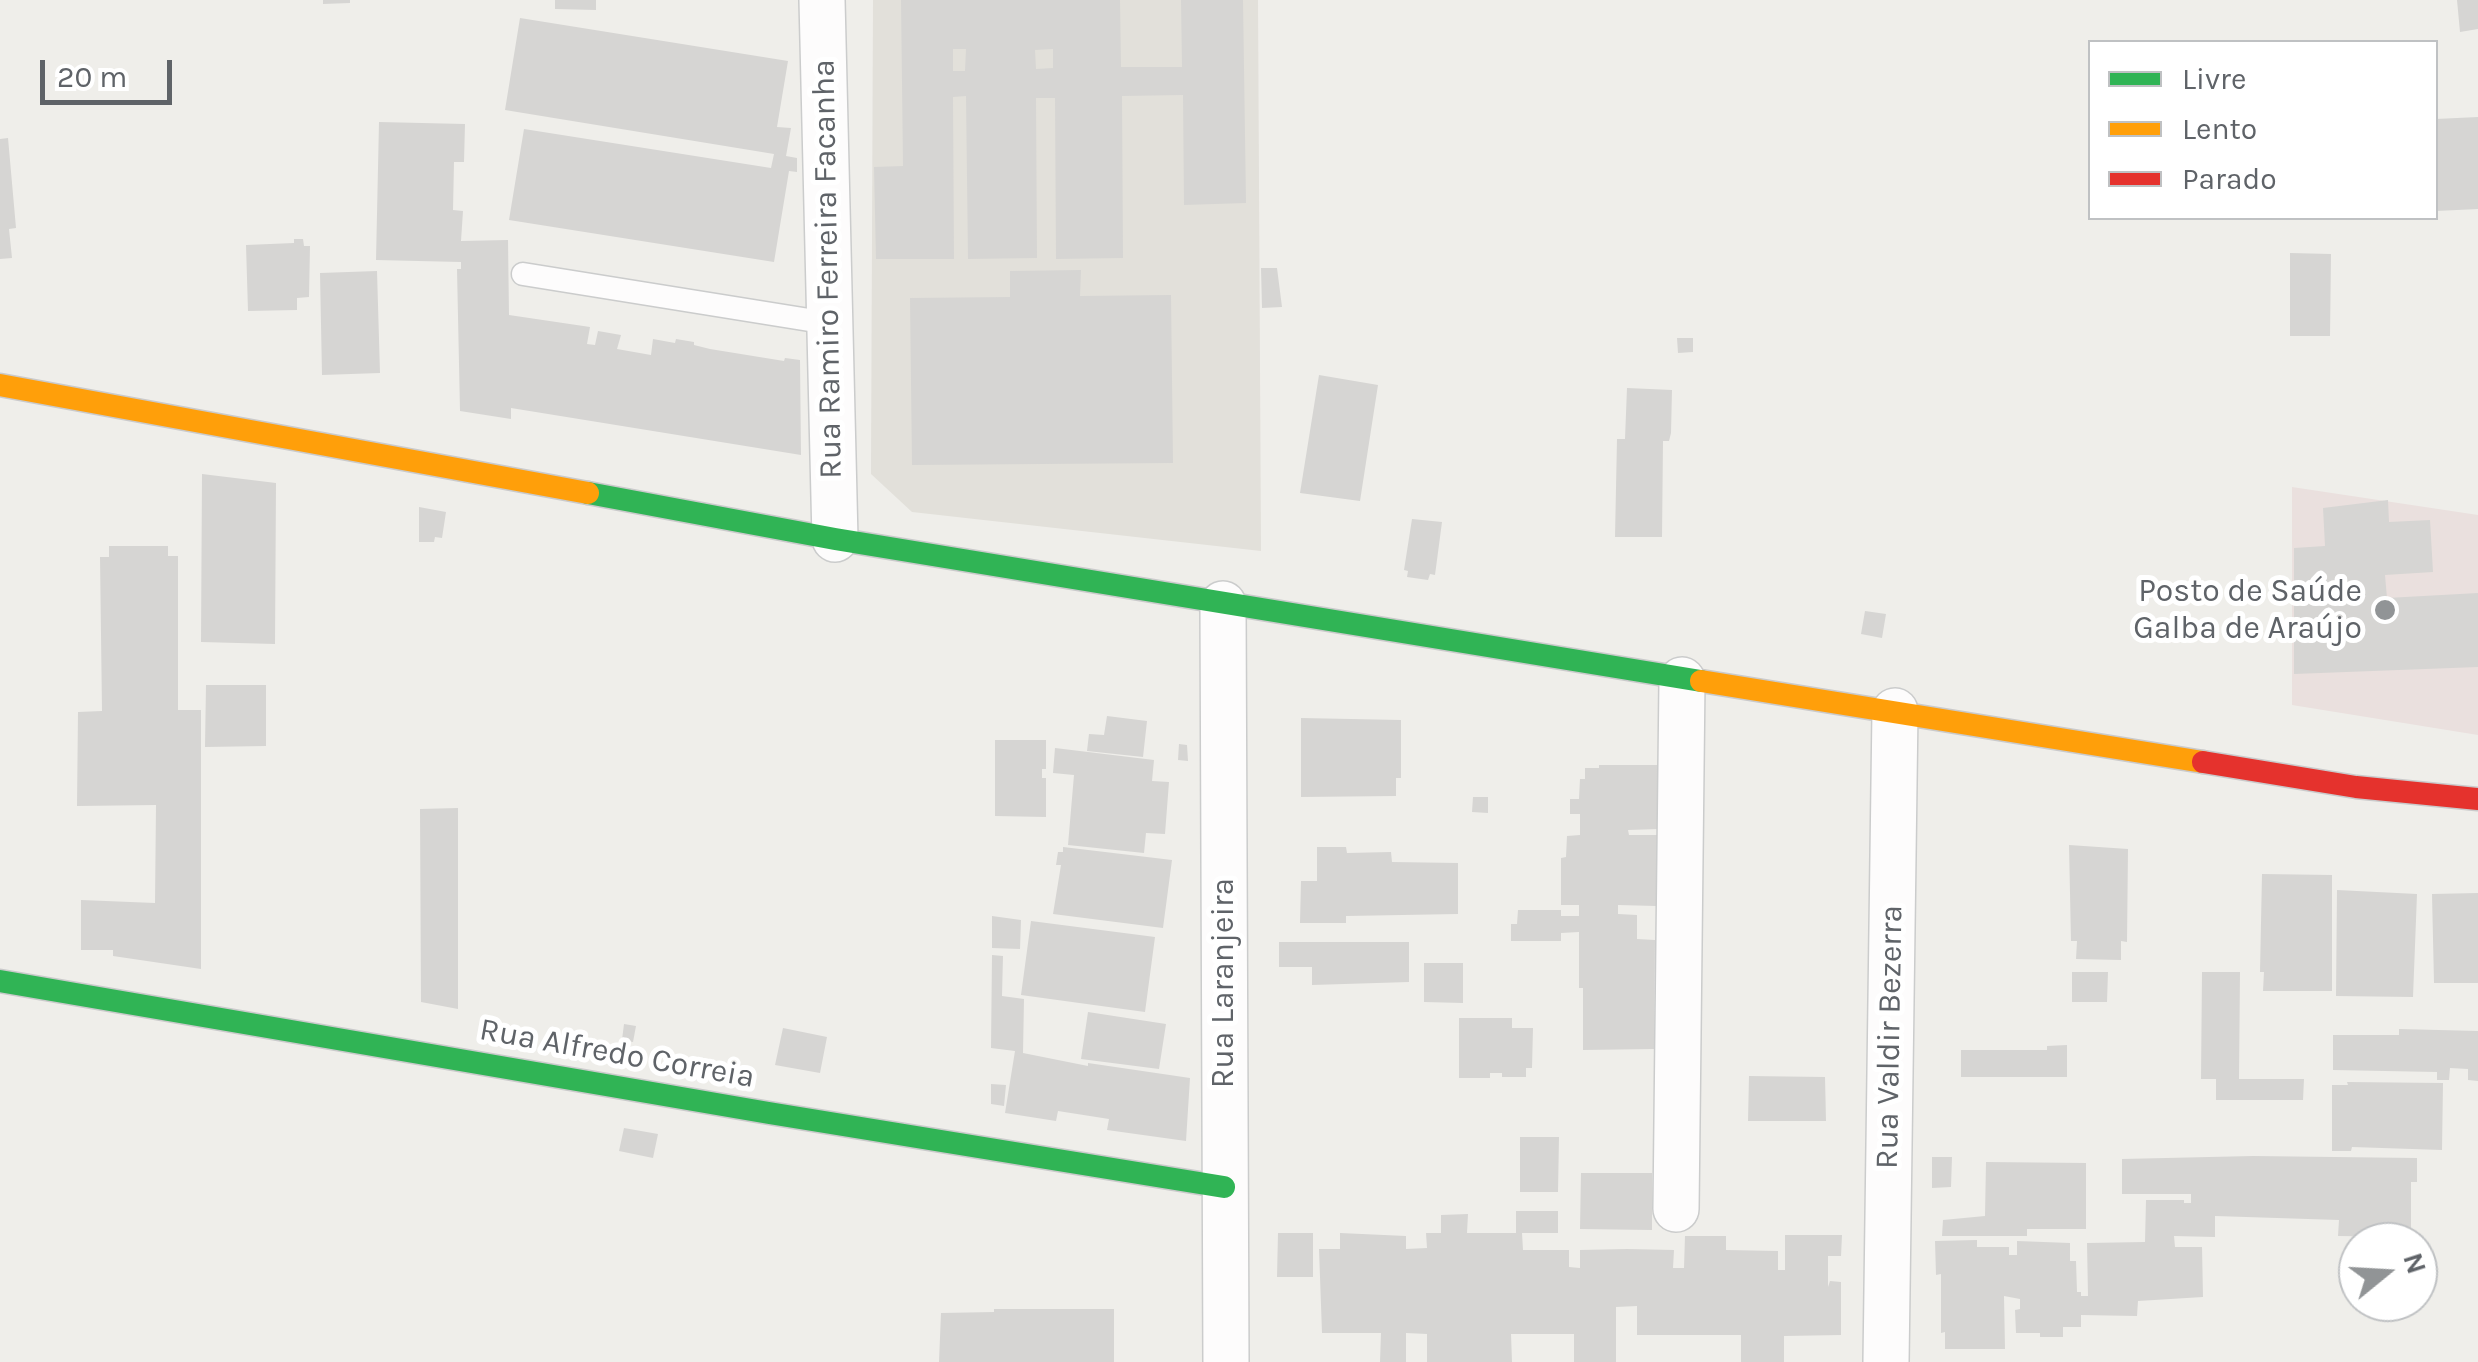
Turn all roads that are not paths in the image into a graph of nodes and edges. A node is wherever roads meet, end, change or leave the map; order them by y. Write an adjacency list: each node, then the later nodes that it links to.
1 (822, 0): 3 (street, Rua Ramiro Ferreira Facanha)
2 (522, 274): 3 (lane)
3 (828, 322): 5 (street, Rua Ramiro Ferreira Facanha)
4 (0, 385): 5 (main road)
5 (835, 538): 6 (main road)
6 (1223, 604): 7 (main road); 13 (street, Rua Laranjeira)
7 (1682, 680): 8 (main road); 14 (street)
8 (1895, 712): 9 (main road); 16 (street, Rua Valdir Bezerra)
9 (2356, 788): 10 (main road); 11 (main road)
10 (2478, 799)
11 (2464, 822)
12 (0, 981): 13 (main road, Rua Alfredo Correia)
13 (1224, 1187): 15 (street, Rua Laranjeira)
14 (1676, 1209)
15 (1226, 1362)
16 (1886, 1362)

